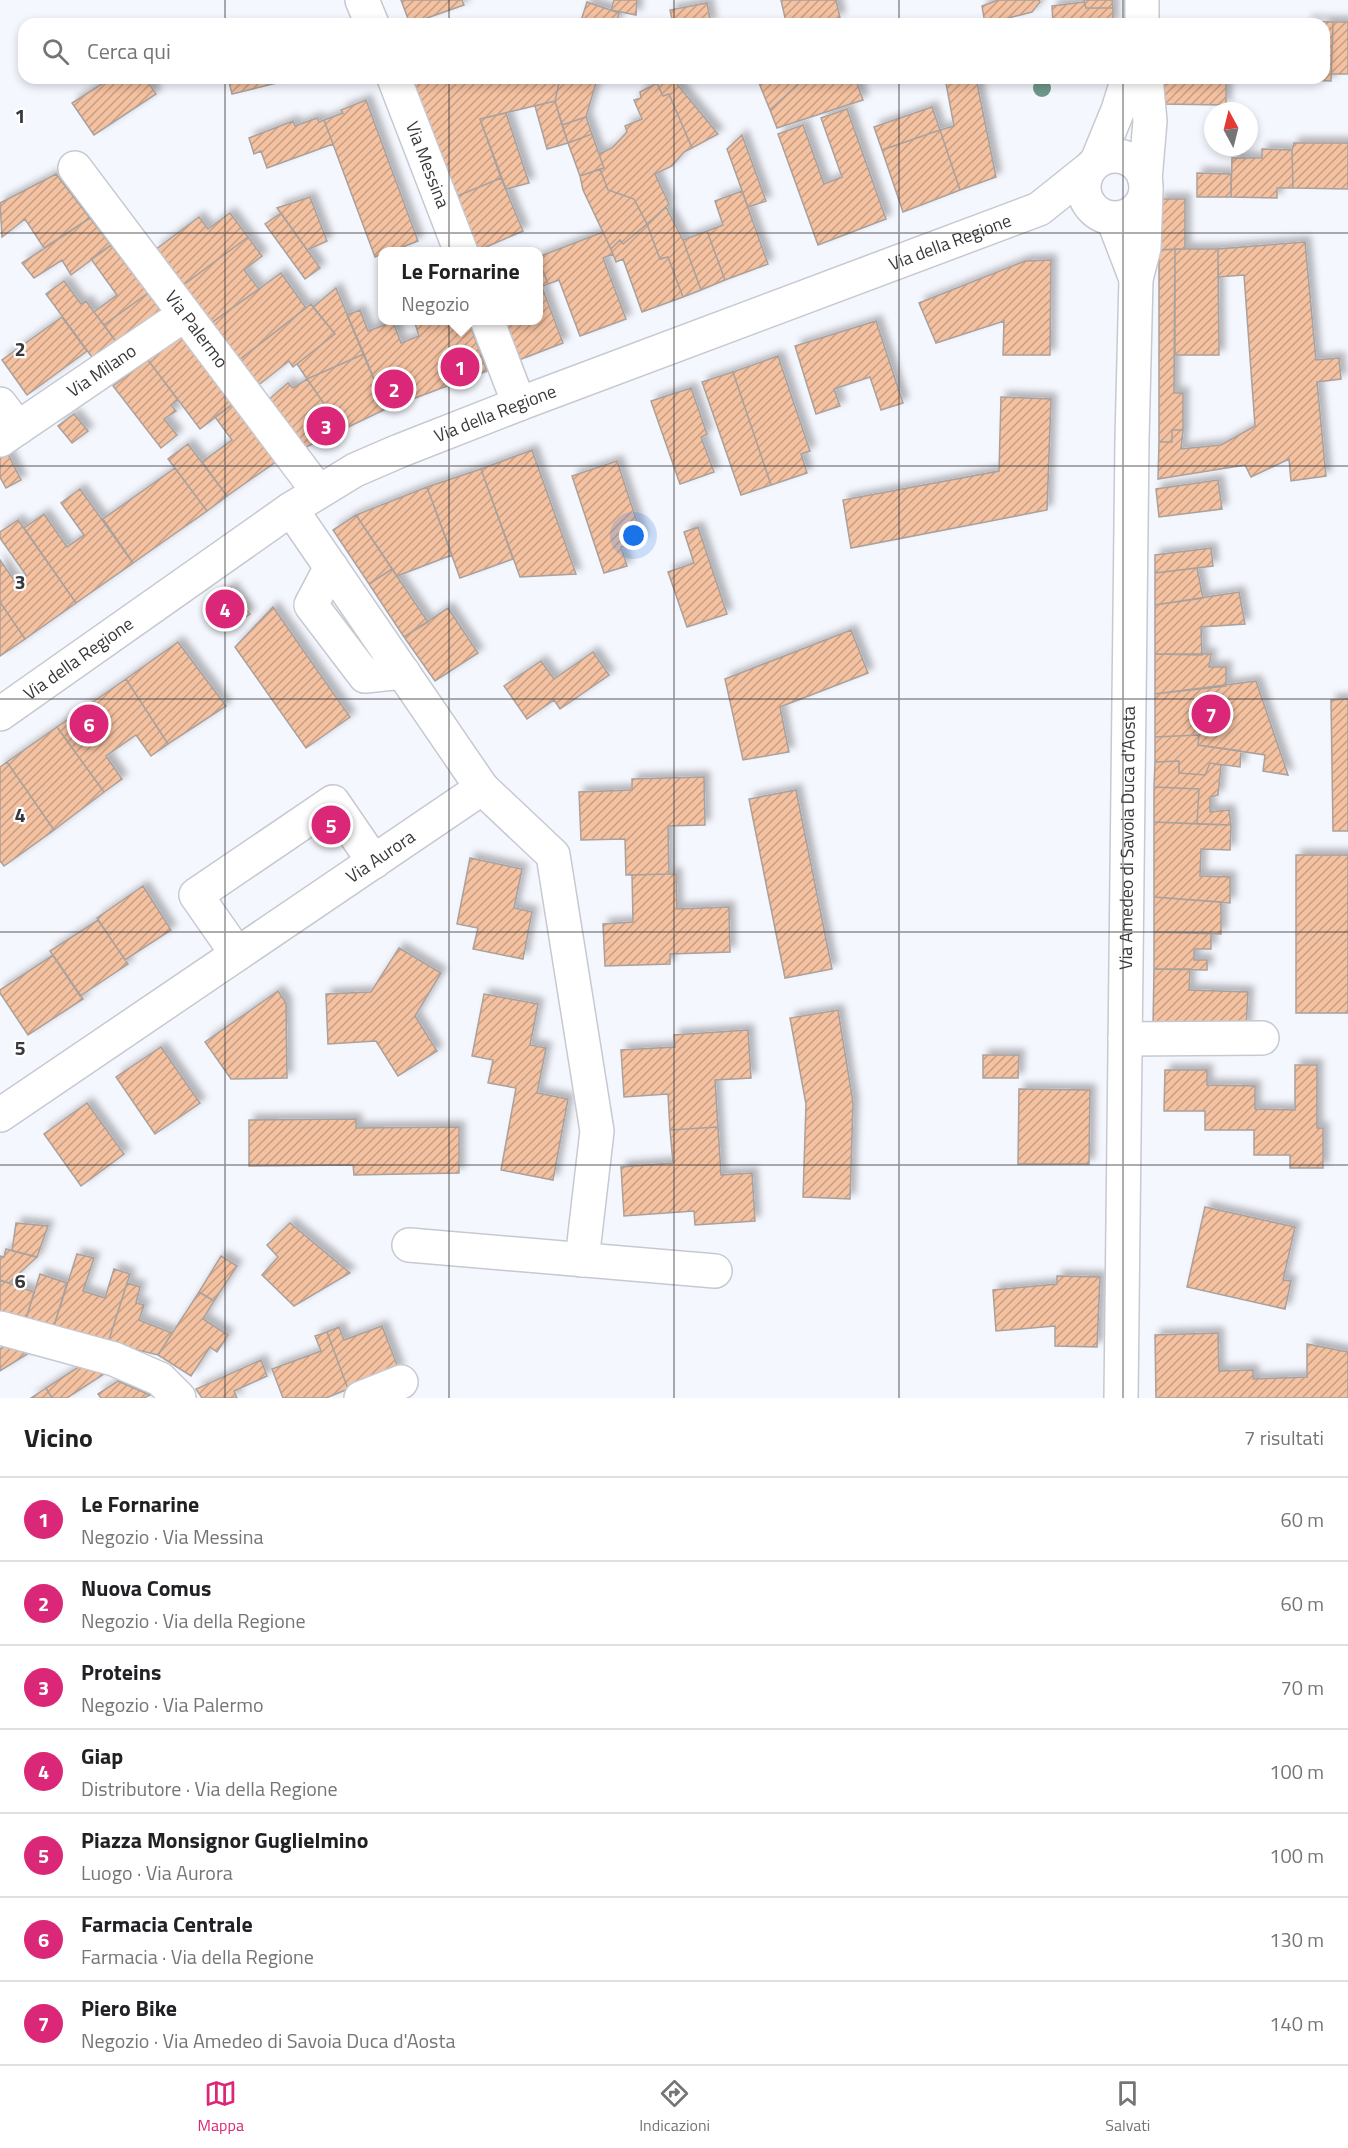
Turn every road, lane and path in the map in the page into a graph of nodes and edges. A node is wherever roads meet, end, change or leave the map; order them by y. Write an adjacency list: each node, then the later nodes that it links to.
1 (362, 0): 3 (street)
2 (1142, 0): 4 (street)
3 (370, 18)
4 (1142, 18)
5 (396, 84): 13 (street, Via Messina)
6 (1126, 84): 8 (street)
7 (1147, 84): 10 (street)
8 (1093, 165): 10 (street); 11 (street); 12 (street)
9 (75, 168): 15 (street, Via Palermo)
10 (1146, 185): 12 (street); 14 (street)
11 (1039, 209): 12 (street); 17 (street, Via della Regione)
12 (1106, 216): 14 (street)
13 (459, 247)
14 (1136, 279): 26 (street, Via Amedeo di Savoia Duca d'Aosta)
15 (184, 315): 18 (street, Via Milano); 19 (street, Via Palermo)
16 (489, 325): 17 (street)
17 (519, 404): 19 (street, Via della Regione)
18 (6, 424)
19 (318, 491): 20 (street, Via della Regione)
20 (291, 509): 21 (street, Via della Regione); 22 (street)
21 (0, 714)
22 (482, 788): 23 (street, Via Aurora); 29 (street)
23 (374, 862): 24 (street, Via Aurora); 24 (street)
24 (237, 954): 27 (street, Via Aurora)
25 (1262, 1038): 26 (street)
26 (1125, 1039): 35 (street, Via Amedeo di Savoia Duca d'Aosta)
27 (0, 1115)
28 (409, 1245): 29 (street)
29 (582, 1260): 30 (street)
30 (716, 1271)
31 (0, 1328): 33 (street)
32 (401, 1382): 34 (street)
33 (179, 1398)
34 (361, 1398)
35 (1121, 1398)

